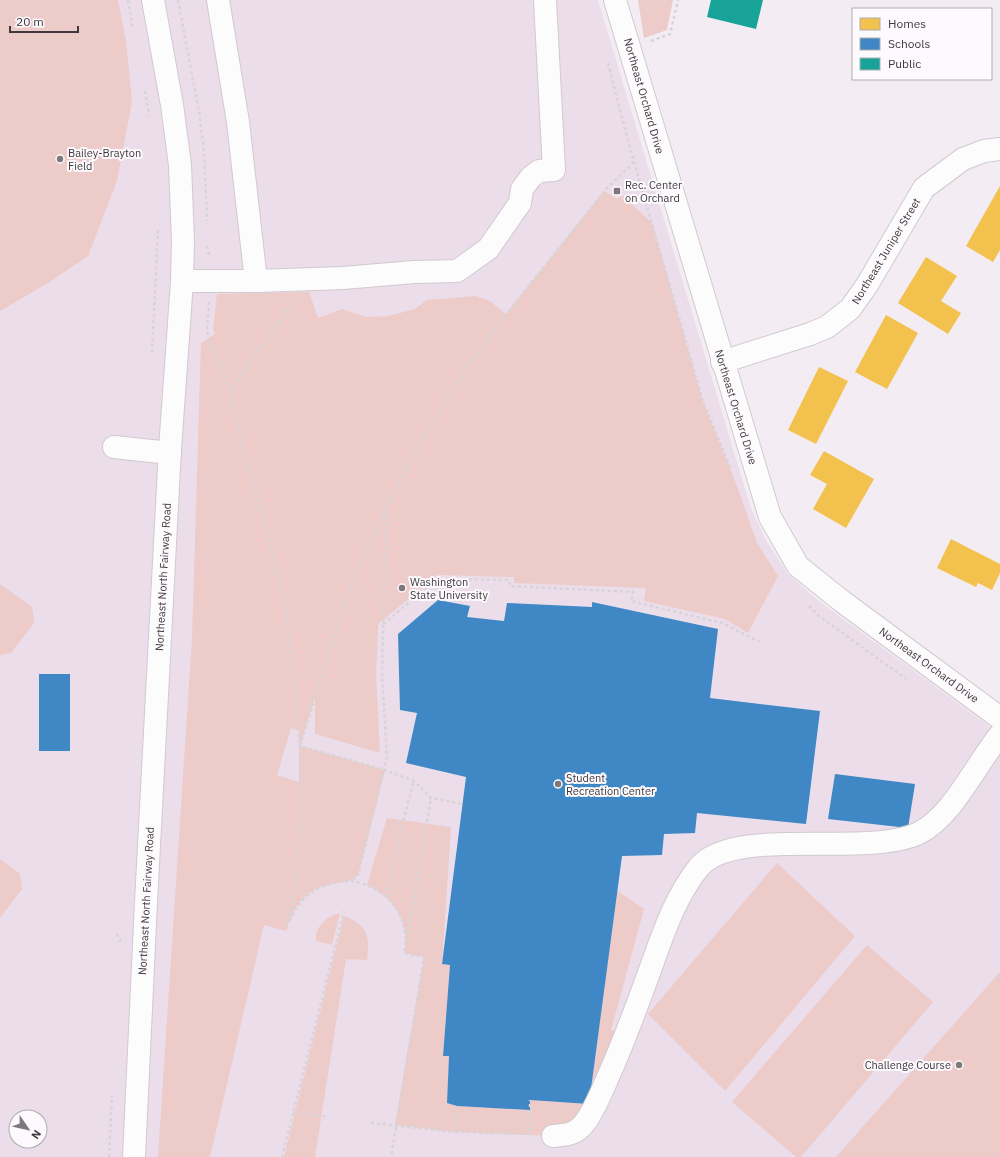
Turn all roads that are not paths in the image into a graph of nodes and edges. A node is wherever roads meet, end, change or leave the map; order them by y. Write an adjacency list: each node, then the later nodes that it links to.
1 (153, 0): 6 (street, Northeast North Fairway Road)
2 (218, 0): 7 (street)
3 (545, 0): 7 (street)
4 (616, 0): 8 (street, Northeast Orchard Drive)
5 (1000, 149): 8 (street, Northeast Juniper Street)
6 (182, 281): 7 (street); 10 (street, Northeast North Fairway Road)
7 (256, 281)
8 (722, 362): 11 (street, Northeast Orchard Drive)
9 (114, 448): 10 (street)
10 (170, 453): 14 (street, Northeast North Fairway Road)
11 (1000, 718)
12 (1000, 735): 13 (street)
13 (552, 1136)
14 (134, 1157)

